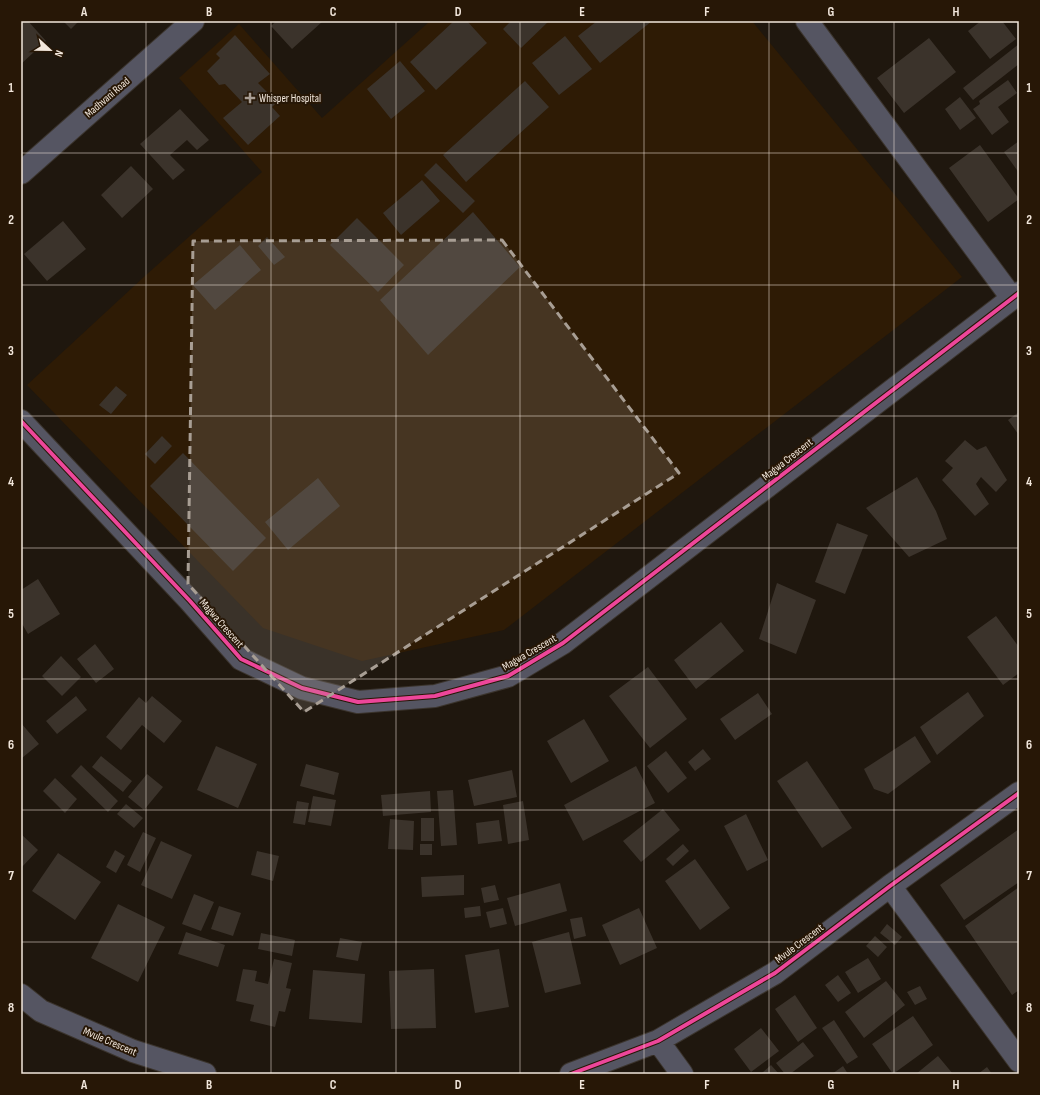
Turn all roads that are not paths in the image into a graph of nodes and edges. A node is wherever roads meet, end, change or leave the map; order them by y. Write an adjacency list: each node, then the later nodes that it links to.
1 (193, 21): 3 (street, Madhvani Road)
2 (807, 21): 4 (street)
3 (21, 173)
4 (1016, 296): 5 (street, Magwa Crescent)
5 (21, 421)
6 (1019, 793): 7 (street, Mvule Crescent)
7 (890, 886): 9 (street, Mvule Crescent); 10 (street)
8 (21, 995): 11 (street, Mvule Crescent)
9 (658, 1041): 12 (street, Mvule Crescent); 13 (street)
10 (1019, 1061)
11 (205, 1074)
12 (571, 1074)
13 (682, 1074)

